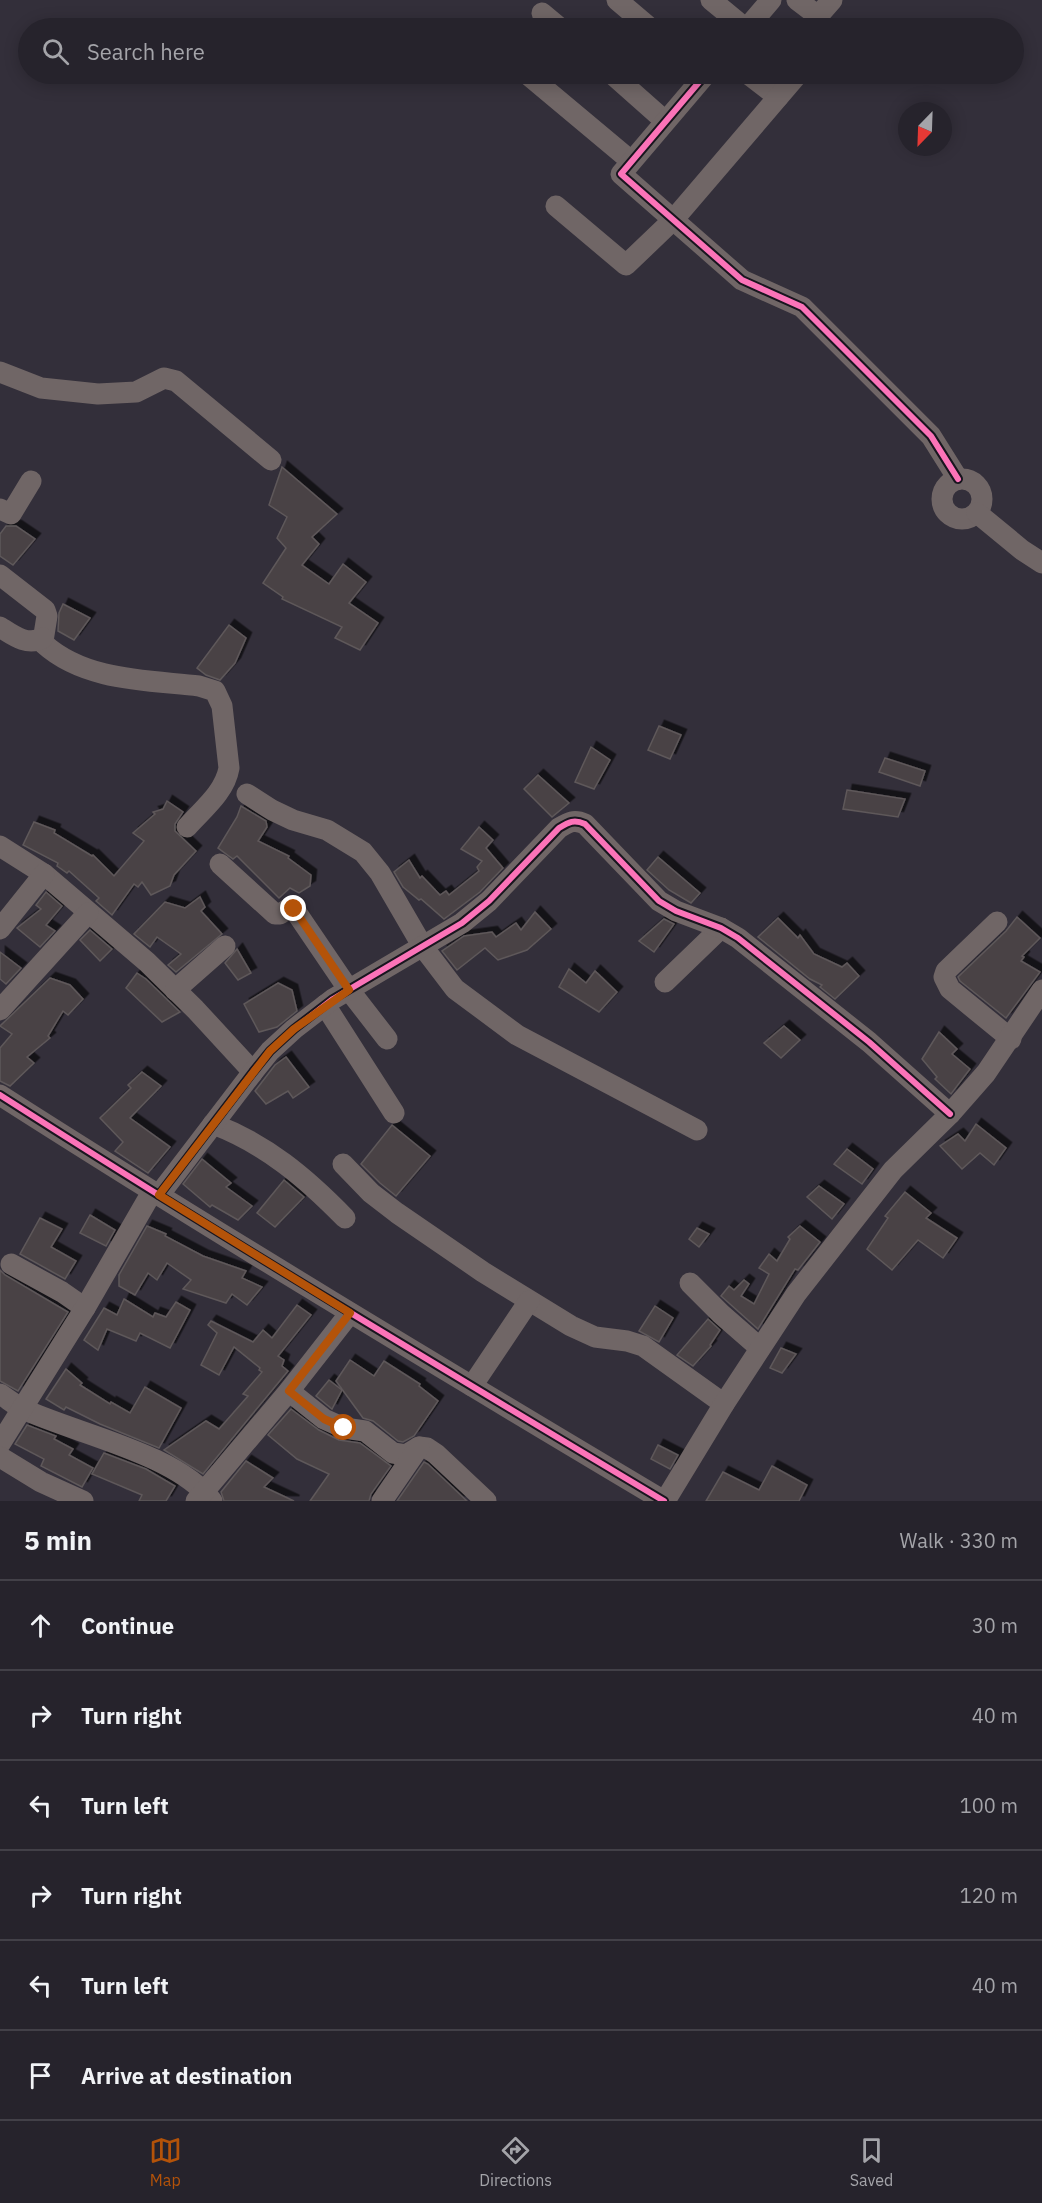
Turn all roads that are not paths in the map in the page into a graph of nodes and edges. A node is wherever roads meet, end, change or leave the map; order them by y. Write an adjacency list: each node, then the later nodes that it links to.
1 (617, 0): 8 (street)
2 (711, 0): 9 (street)
3 (771, 0): 10 (street)
4 (797, 0): 5 (street)
5 (832, 0)
6 (542, 13): 7 (street)
7 (548, 18)
8 (638, 18)
9 (734, 18)
10 (755, 18)
11 (539, 84): 18 (street)
12 (623, 84): 17 (street)
13 (695, 84): 17 (street)
14 (761, 84): 16 (street)
15 (789, 84): 16 (street)
16 (778, 97): 20 (street)
17 (665, 121): 18 (street)
18 (632, 161): 20 (street)
19 (556, 206): 20 (street)
20 (674, 219): 23 (street)
21 (0, 372): 22 (street)
22 (271, 460)
23 (958, 479): 25 (street); 25 (street)
24 (31, 481): 26 (street)
25 (979, 507): 27 (street); 28 (street)
26 (0, 509)
27 (1042, 546)
28 (1042, 563)
29 (0, 575): 31 (street)
30 (0, 627): 31 (street)
31 (43, 638): 33 (street)
32 (247, 794): 42 (street)
33 (187, 826)
34 (0, 846): 36 (street)
35 (220, 864): 45 (street)
36 (44, 874): 37 (street); 40 (street)
37 (88, 913): 44 (street); 48 (street)
38 (997, 922): 50 (street)
39 (721, 928): 42 (street); 43 (street); 54 (street)
40 (0, 929)
41 (225, 946): 44 (street)
42 (423, 947): 45 (street); 56 (street)
43 (665, 982)
44 (175, 990): 51 (street)
45 (349, 990): 47 (street); 49 (street)
46 (1042, 990): 50 (street)
47 (325, 1005): 51 (street); 53 (street)
48 (0, 1010)
49 (387, 1039)
50 (1011, 1039): 54 (street)
51 (253, 1072): 55 (street)
52 (0, 1095): 58 (street)
53 (394, 1113)
54 (950, 1114): 65 (street)
55 (213, 1124): 58 (street); 59 (street)
56 (697, 1130)
57 (343, 1164): 62 (street)
58 (156, 1193): 63 (street); 64 (street)
59 (345, 1218)
60 (11, 1264): 63 (street)
61 (690, 1283): 65 (street)
62 (529, 1301): 66 (street); 69 (street)
63 (85, 1308): 70 (street)
64 (350, 1313): 66 (street); 67 (street)
65 (760, 1348): 69 (street)
66 (472, 1386): 78 (street)
67 (289, 1391): 72 (street); 74 (street)
68 (0, 1394): 70 (street)
69 (724, 1404): 78 (street)
70 (22, 1409): 71 (street); 74 (street)
71 (0, 1444)
72 (419, 1447): 76 (street); 77 (street)
73 (0, 1458): 75 (street)
74 (204, 1497)
75 (83, 1501)
76 (382, 1501)
77 (486, 1501)
78 (664, 1501)

